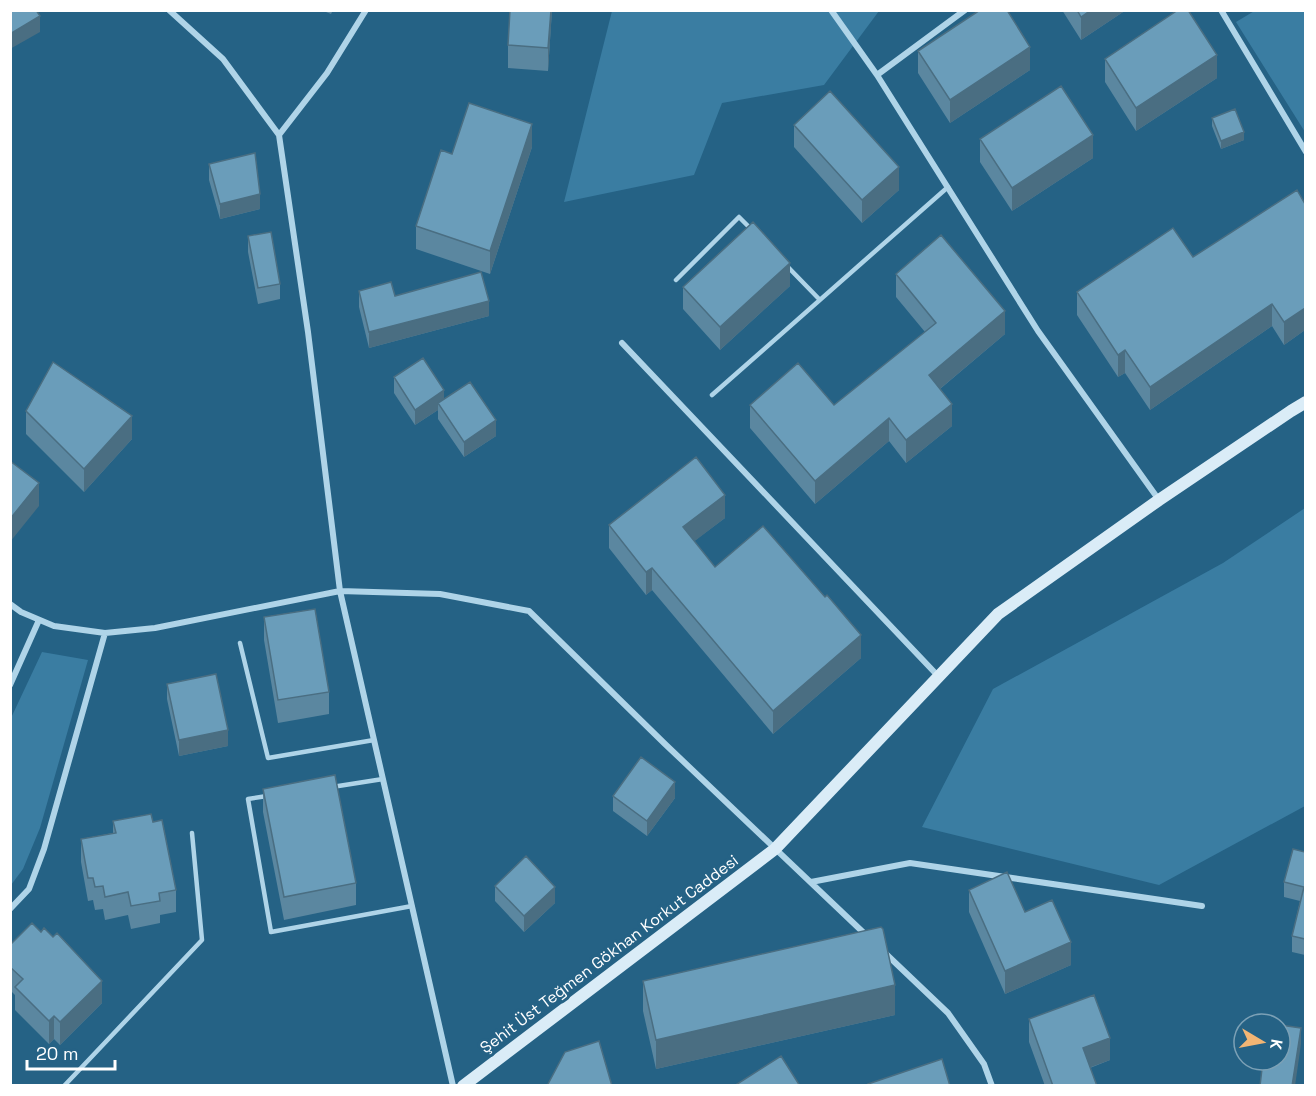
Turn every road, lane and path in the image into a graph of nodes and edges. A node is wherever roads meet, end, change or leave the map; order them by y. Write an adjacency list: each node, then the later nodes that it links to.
1 (169, 10): 7 (street)
2 (366, 10): 7 (street)
3 (831, 10): 6 (street)
4 (965, 10): 6 (street)
5 (1221, 10): 8 (street)
6 (877, 75): 9 (street)
7 (279, 135): 18 (street)
8 (1305, 152)
9 (948, 188): 13 (lane); 17 (street)
10 (755, 234): 12 (lane)
11 (780, 258): 13 (lane)
12 (676, 280)
13 (820, 300): 15 (lane)
14 (622, 343): 23 (street)
15 (712, 395)
16 (1305, 402): 17 (street, Şehit Üst Teğmen Gökhan Korkut Caddesi)
17 (1159, 500): 23 (street, Şehit Üst Teğmen Gökhan Korkut Caddesi)
18 (340, 591): 21 (street); 25 (street); 30 (street)
19 (10, 604): 20 (street)
20 (39, 620): 21 (street); 24 (street)
21 (105, 633): 34 (street)
22 (240, 644): 25 (lane)
23 (939, 677): 30 (street, Şehit Üst Teğmen Gökhan Korkut Caddesi)
24 (10, 685)
25 (374, 740): 26 (street)
26 (383, 779): 27 (lane); 32 (street)
27 (327, 788)
28 (270, 796): 32 (lane)
29 (192, 833): 37 (lane)
30 (775, 849): 31 (street); 39 (street, Şehit Üst Teğmen Gökhan Korkut Caddesi)
31 (810, 882): 33 (street); 35 (street)
32 (412, 906): 38 (street)
33 (1202, 906)
34 (10, 909)
35 (871, 939)
36 (879, 947): 40 (street)
37 (64, 1086)
38 (453, 1086)
39 (463, 1086)
40 (992, 1086)

